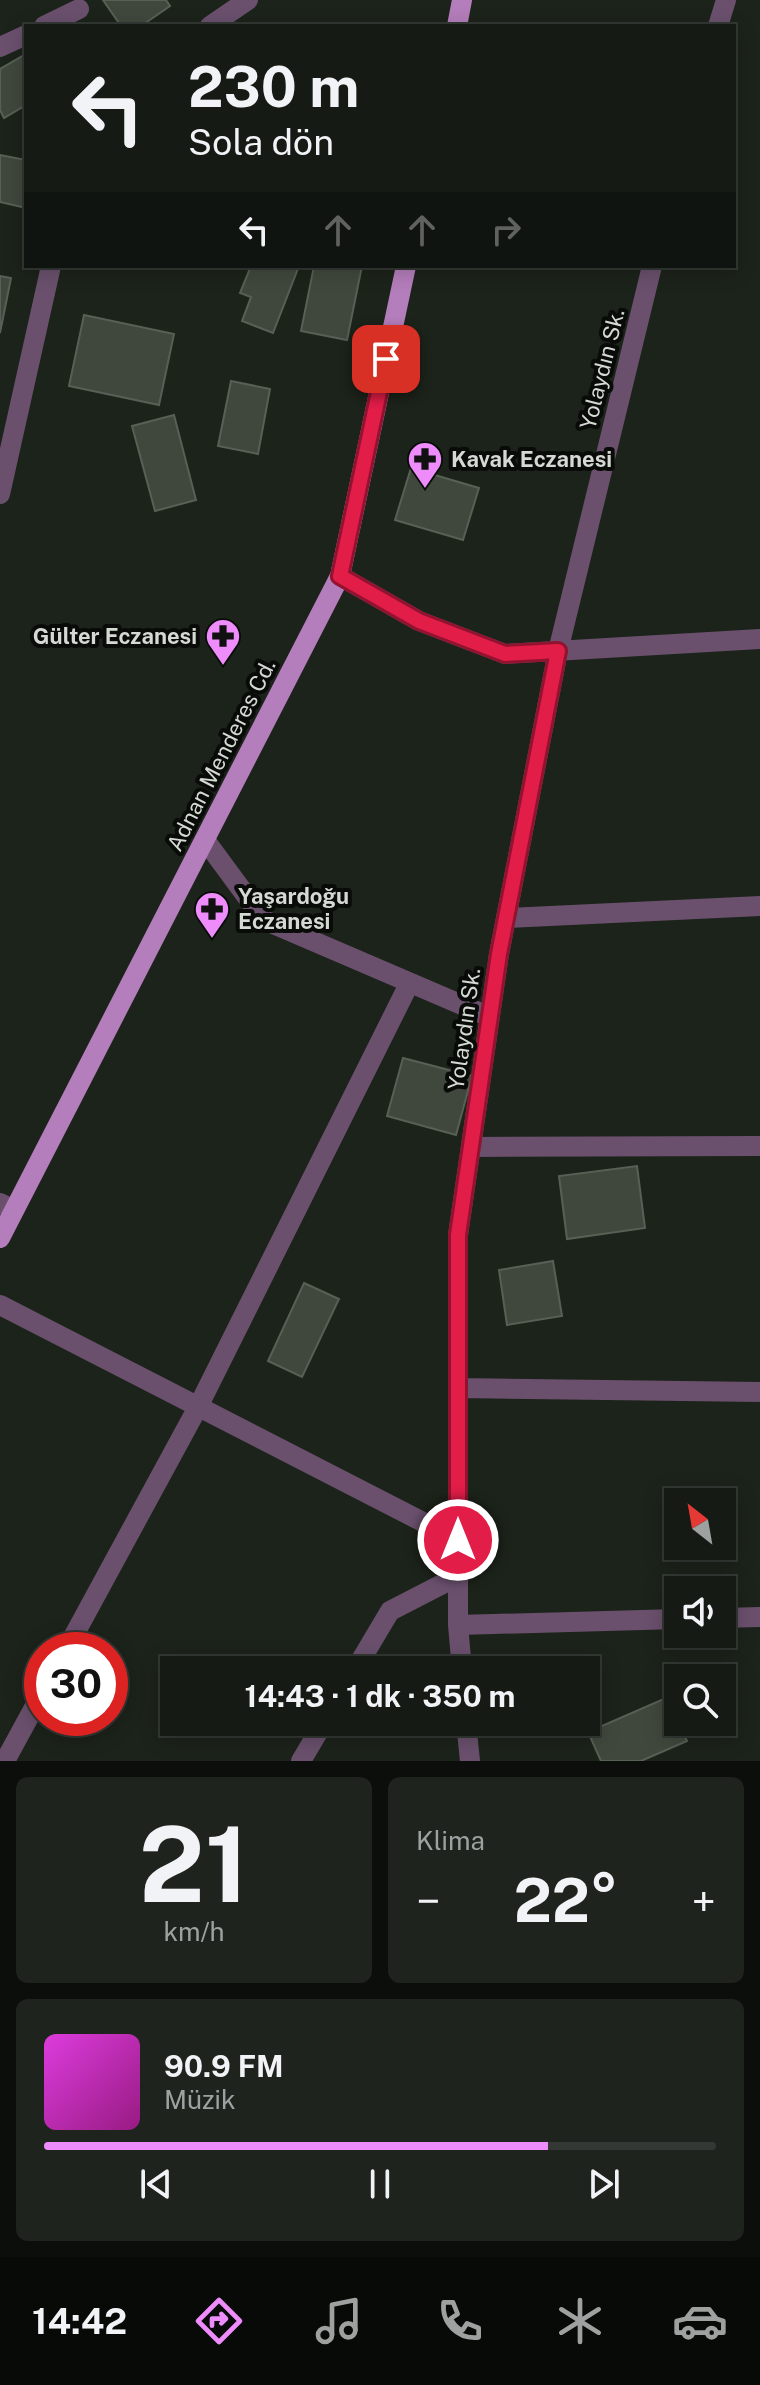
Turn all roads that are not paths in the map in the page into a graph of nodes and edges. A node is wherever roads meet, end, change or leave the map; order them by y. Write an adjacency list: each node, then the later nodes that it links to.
1 (248, 0): 6 (street)
2 (462, 0): 7 (main road)
3 (726, 0): 8 (street)
4 (81, 12): 5 (street)
5 (49, 24)
6 (213, 24)
7 (461, 24)
8 (719, 24)
9 (24, 36): 10 (street)
10 (0, 47)
11 (51, 268): 14 (street)
12 (406, 268): 15 (main road, Adnan Menderes Cd.)
13 (652, 268): 17 (street, Yolaydın Sk.)
14 (0, 494)
15 (340, 576): 17 (street); 18 (main road, Adnan Menderes Cd.)
16 (760, 639): 17 (street)
17 (558, 651): 20 (street, Yolaydın Sk.)
18 (205, 840): 21 (street); 25 (main road, Adnan Menderes Cd.)
19 (760, 906): 20 (street)
20 (506, 918): 22 (street, Yolaydın Sk.)
21 (409, 984): 22 (street); 30 (street)
22 (490, 1017): 24 (street, Yolaydın Sk.)
23 (760, 1146): 24 (street)
24 (471, 1147): 28 (street, Yolaydın Sk.)
25 (7, 1206): 26 (main road, Adnan Menderes Cd.)
26 (0, 1238)
27 (0, 1305): 30 (street)
28 (458, 1388): 29 (street); 31 (street, Yolaydın Sk.)
29 (760, 1392)
30 (198, 1407): 31 (street); 37 (street)
31 (458, 1540): 32 (street, Yolaydın Sk.)
32 (458, 1576): 36 (street, Yolaydın Sk.); 38 (street)
33 (760, 1617): 34 (street)
34 (736, 1618)
35 (664, 1619): 36 (street)
36 (458, 1625): 39 (street, Yolaydın Sk.)
37 (76, 1632)
38 (363, 1656)
39 (461, 1656)
40 (24, 1726): 43 (street)
41 (316, 1736): 44 (street)
42 (467, 1736): 45 (street)
43 (5, 1761)
44 (301, 1761)
45 (470, 1761)

